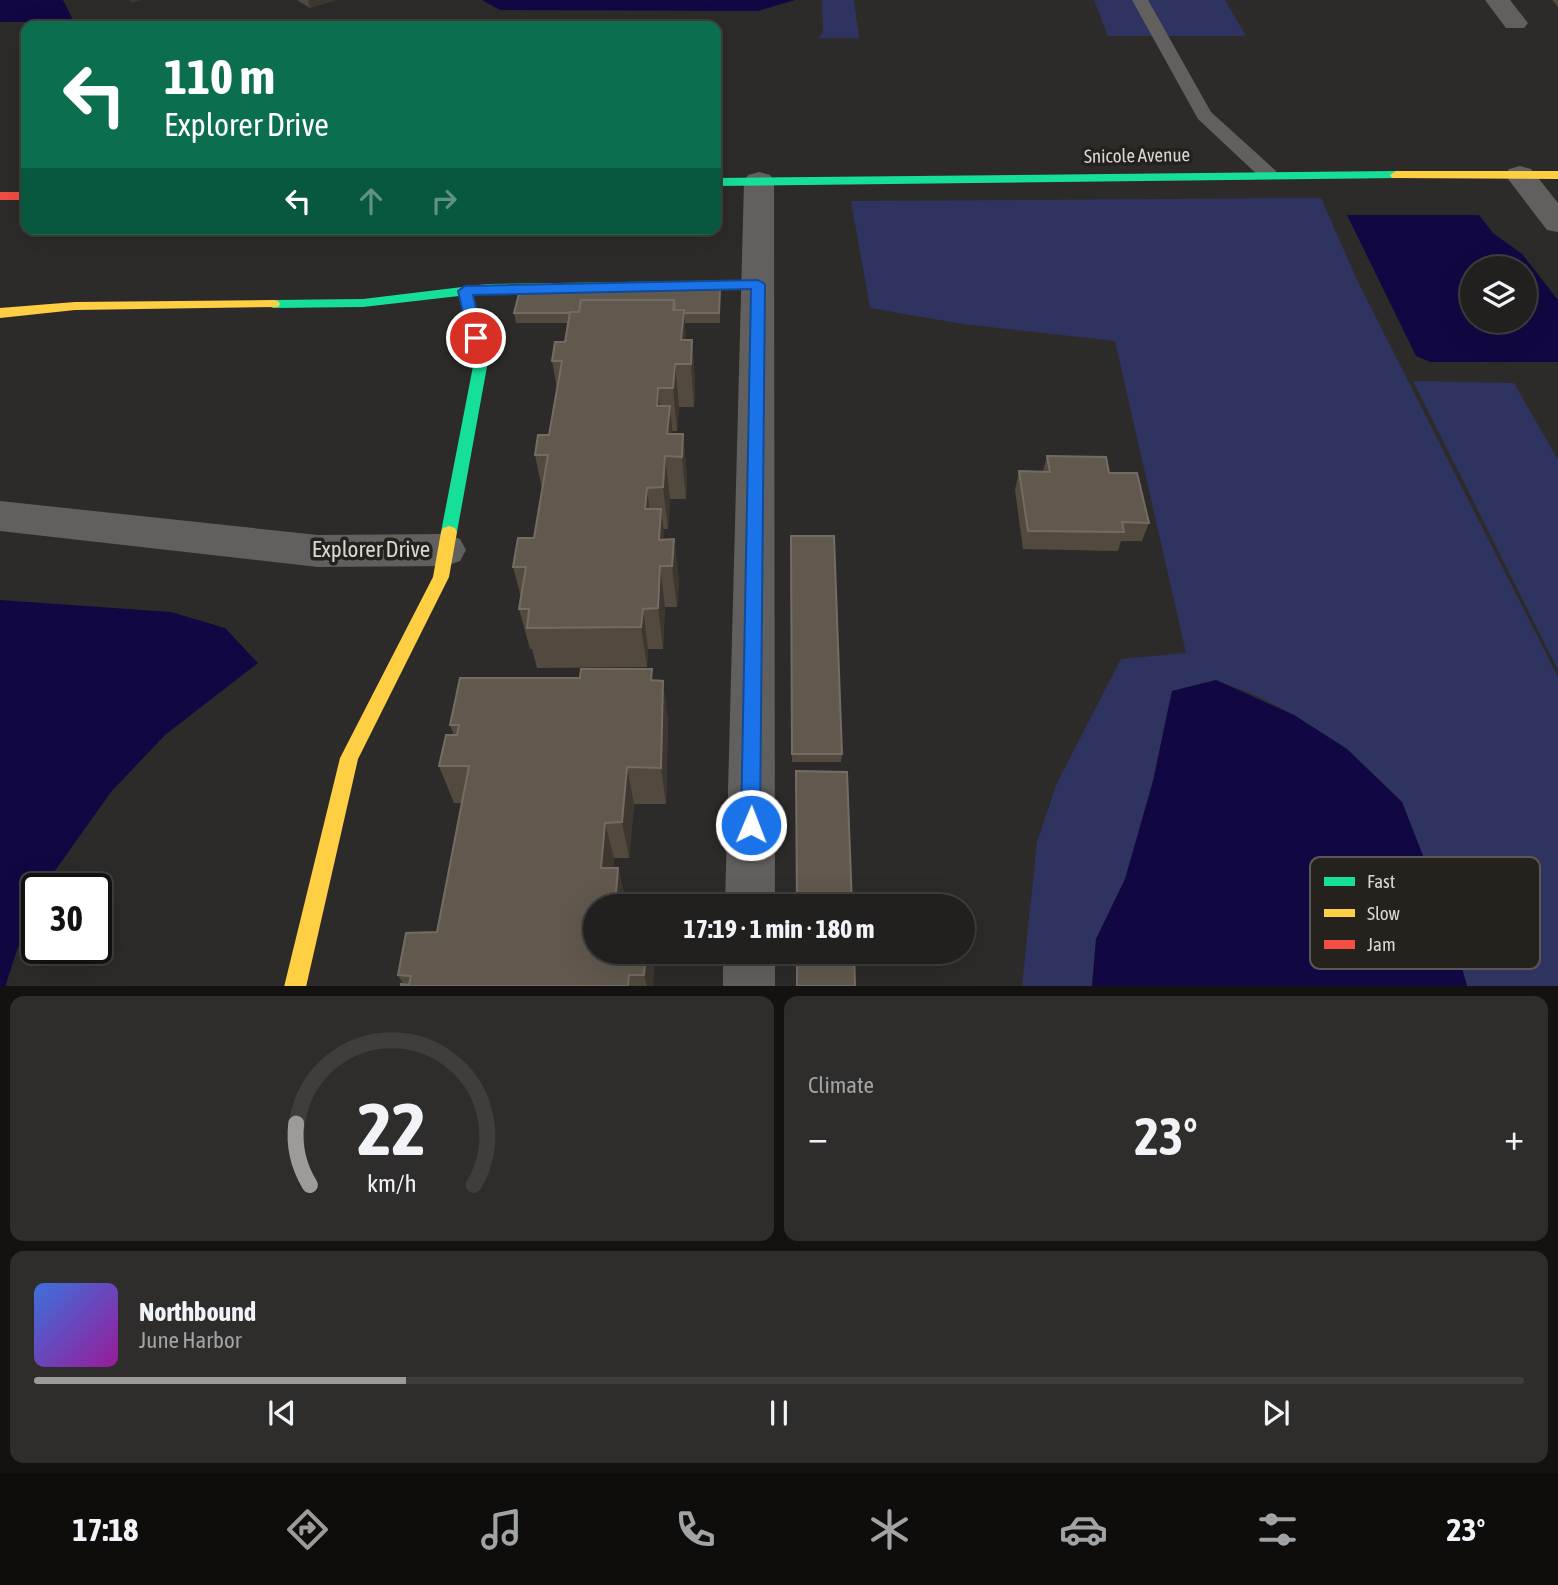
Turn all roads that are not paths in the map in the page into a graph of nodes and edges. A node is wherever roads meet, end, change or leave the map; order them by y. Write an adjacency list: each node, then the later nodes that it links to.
1 (1140, 0): 4 (lane)
2 (1497, 0): 3 (street)
3 (1515, 23)
4 (1269, 175): 5 (street, Snicole Avenue); 7 (street, Snicole Avenue)
5 (1520, 175): 6 (street, Snicole Avenue); 11 (street)
6 (1558, 175)
7 (760, 181): 8 (street, Snicole Avenue); 12 (street)
8 (721, 182)
9 (0, 196): 10 (street)
10 (21, 196)
11 (1558, 223)
12 (758, 284): 13 (street); 17 (street)
13 (465, 291): 14 (street); 16 (street)
14 (0, 313)
15 (0, 516): 16 (street, Explorer Drive)
16 (446, 550): 19 (street, Explorer Drive)
17 (750, 894)
18 (749, 964): 20 (street)
19 (295, 986)
20 (748, 986)

